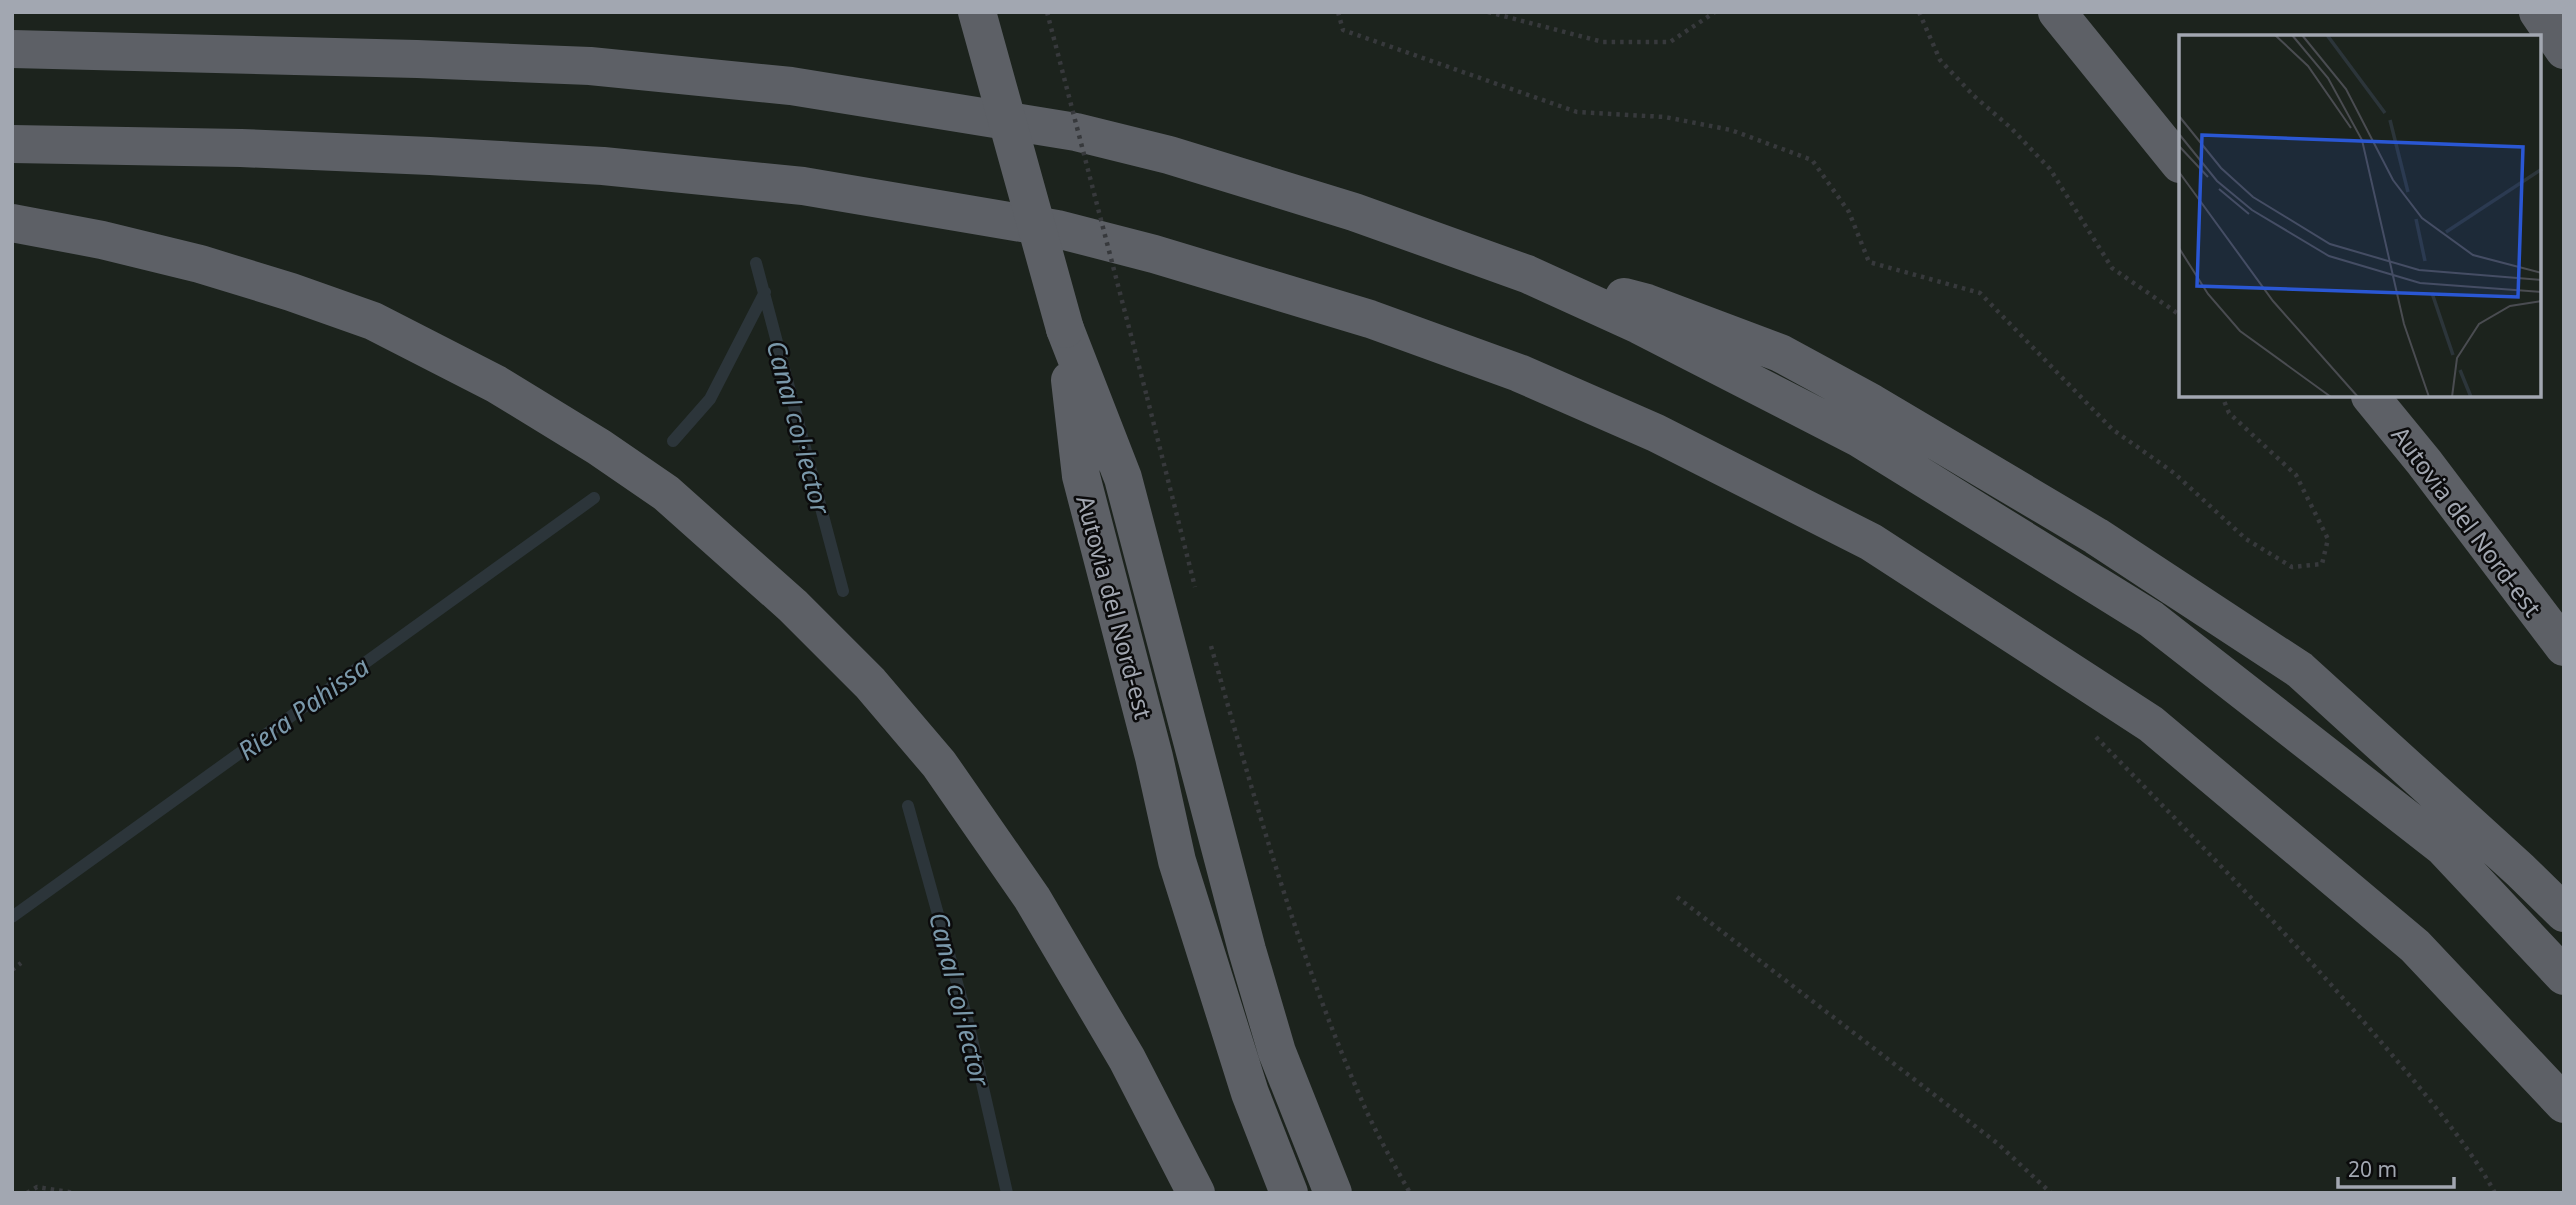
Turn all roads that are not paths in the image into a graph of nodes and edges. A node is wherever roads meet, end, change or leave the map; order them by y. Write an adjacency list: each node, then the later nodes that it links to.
1 (977, 12): 10 (highway, Autovia del Nord-est, bridge)
2 (2057, 12): 7 (highway)
3 (2538, 12): 5 (highway)
4 (12, 49): 9 (highway)
5 (2564, 50)
6 (12, 144): 15 (highway)
7 (2179, 163)
8 (12, 223): 16 (highway)
9 (1527, 274): 13 (highway); 14 (highway)
10 (1065, 329): 17 (highway, Autovia del Nord-est); 18 (highway)
11 (2371, 397): 12 (highway, Autovia del Nord-est)
12 (2564, 648)
13 (2564, 913)
14 (2564, 976)
15 (2564, 1104)
16 (1196, 1193)
17 (1289, 1193)
18 (1333, 1193)

